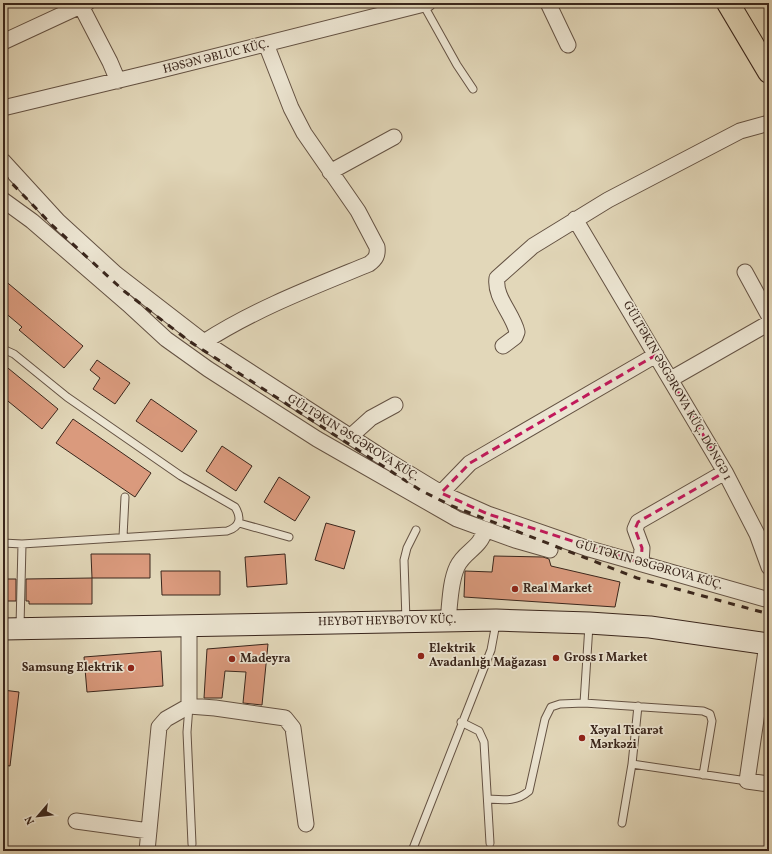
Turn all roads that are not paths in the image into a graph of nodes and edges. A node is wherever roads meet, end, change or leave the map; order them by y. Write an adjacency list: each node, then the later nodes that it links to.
1 (548, 3): 8 (street)
2 (728, 3): 10 (main road)
3 (744, 3): 9 (main road)
4 (84, 4): 6 (street); 11 (street)
5 (425, 4): 7 (street, HƏSƏN ƏBLUC KÜÇ.); 12 (lane)
6 (3, 42)
7 (266, 44): 11 (street, HƏSƏN ƏBLUC KÜÇ.); 17 (street)
8 (568, 45)
9 (769, 46)
10 (769, 72)
11 (118, 81): 13 (street, HƏSƏN ƏBLUC KÜÇ.)
12 (473, 89)
13 (3, 108)
14 (769, 123): 19 (street)
15 (394, 137): 17 (street)
16 (3, 161): 23 (street, GÜLTƏKIN ƏSGƏROVA KÜÇ.)
17 (330, 172): 23 (street)
18 (3, 200): 35 (street)
19 (575, 219): 24 (street); 26 (street, GÜLTƏKIN ƏSGƏROVA KÜÇ. DÖNGƏ 1)
20 (745, 272): 21 (street)
21 (769, 316)
22 (769, 323): 27 (street)
23 (204, 342): 29 (street, GÜLTƏKIN ƏSGƏROVA KÜÇ.)
24 (503, 346)
25 (3, 350): 33 (lane)
26 (656, 355): 27 (street, GÜLTƏKIN ƏSGƏROVA KÜÇ. DÖNGƏ 1); 31 (street)
27 (671, 379): 30 (street, GÜLTƏKIN ƏSGƏROVA KÜÇ. DÖNGƏ 1)
28 (396, 405): 29 (street)
29 (351, 436): 31 (street, GÜLTƏKIN ƏSGƏROVA KÜÇ.)
30 (725, 472): 36 (street, GÜLTƏKIN ƏSGƏROVA KÜÇ. DÖNGƏ 1); 42 (street)
31 (441, 493): 42 (street, GÜLTƏKIN ƏSGƏROVA KÜÇ.)
32 (125, 497): 37 (lane)
33 (239, 523): 37 (lane); 38 (lane)
34 (416, 530): 47 (lane)
35 (485, 530): 41 (street); 45 (street)
36 (763, 532): 43 (street, GÜLTƏKIN ƏSGƏROVA KÜÇ. DÖNGƏ 1)
37 (123, 537): 40 (lane)
38 (289, 537)
39 (3, 543): 40 (lane)
40 (22, 544): 50 (lane)
41 (550, 550)
42 (641, 563): 44 (street, GÜLTƏKIN ƏSGƏROVA KÜÇ.)
43 (769, 567)
44 (769, 600)
45 (448, 620): 46 (main road, HEYBƏT HEYBƏTOV KÜÇ.); 47 (main road, HEYBƏT HEYBƏTOV KÜÇ.)
46 (496, 620): 48 (main road, HEYBƏT HEYBƏTOV KÜÇ.); 55 (lane)
47 (406, 621): 49 (main road, HEYBƏT HEYBƏTOV KÜÇ.)
48 (589, 623): 51 (main road, HEYBƏT HEYBƏTOV KÜÇ.); 52 (lane)
49 (189, 625): 50 (main road, HEYBƏT HEYBƏTOV KÜÇ.); 53 (street)
50 (11, 628)
51 (768, 644): 58 (street)
52 (584, 703): 54 (lane); 60 (lane)
53 (189, 706): 63 (street); 64 (street); 66 (lane)
54 (638, 706): 56 (lane); 57 (lane)
55 (462, 722): 60 (lane); 68 (lane)
56 (632, 764): 57 (lane); 62 (lane)
57 (703, 775): 58 (lane)
58 (747, 781): 59 (street)
59 (769, 784)
60 (488, 799): 65 (lane)
61 (76, 821): 64 (street)
62 (622, 823)
63 (306, 824)
64 (149, 831): 67 (street)
65 (490, 843)
66 (192, 844)
67 (147, 851)
68 (412, 851)

